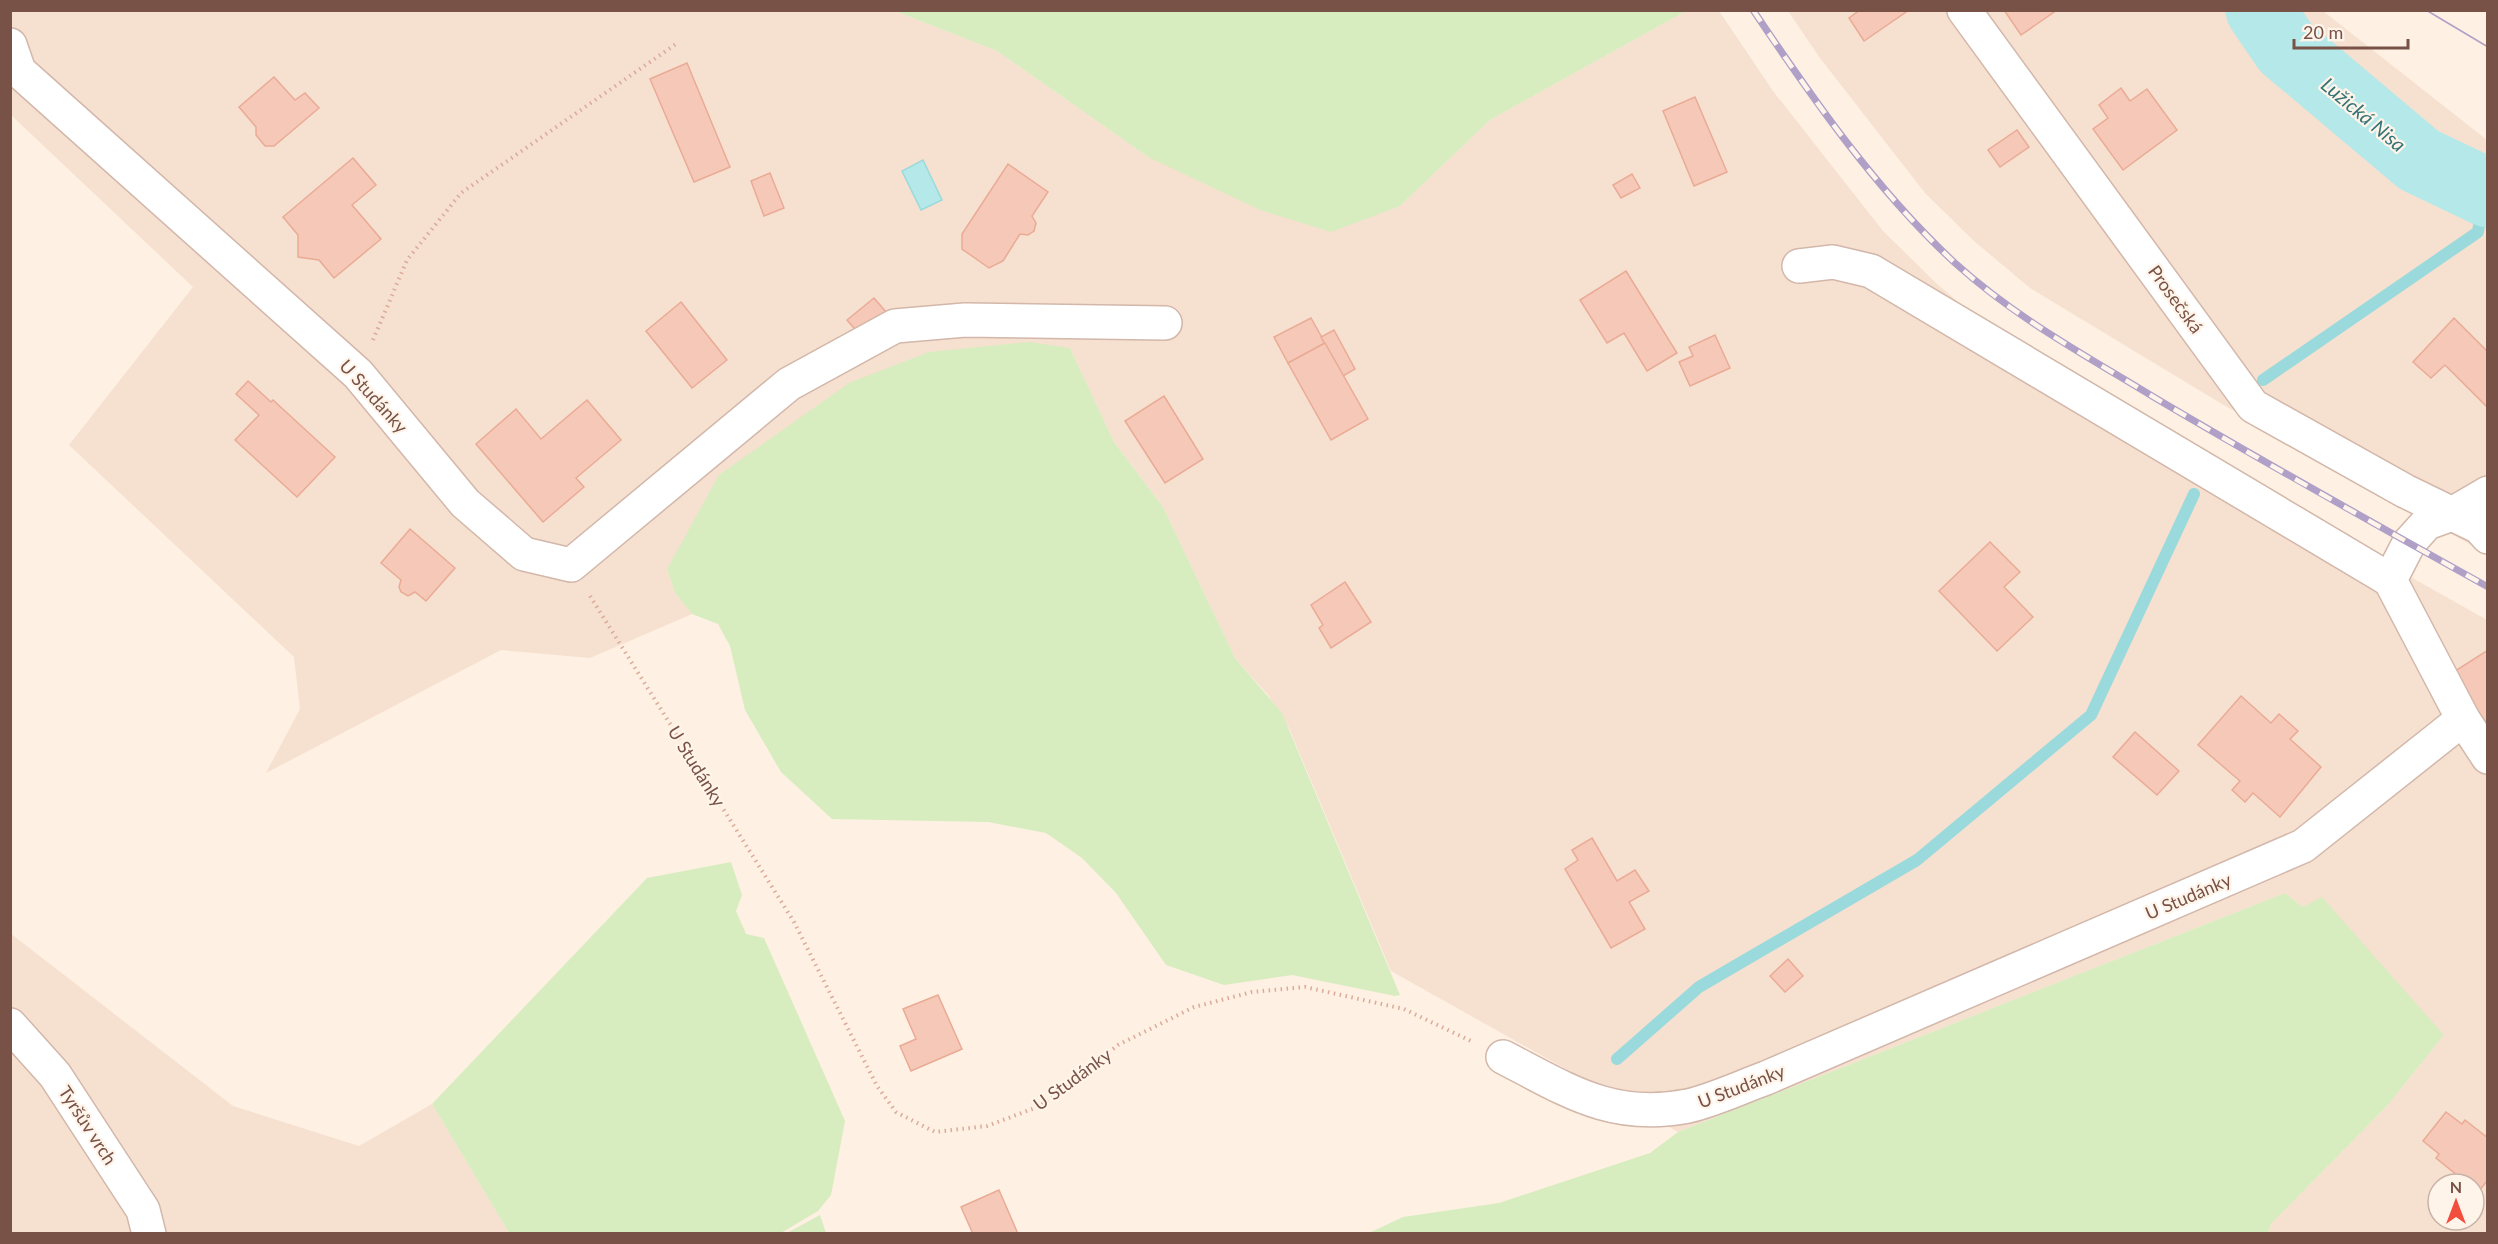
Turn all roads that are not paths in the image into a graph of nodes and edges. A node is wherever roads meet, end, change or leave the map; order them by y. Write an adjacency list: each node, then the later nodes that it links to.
1 (1964, 10): 6 (street, Prosečská)
2 (10, 45): 4 (street, U Studánky)
3 (1799, 266): 8 (street)
4 (1165, 323)
5 (2487, 493): 6 (street)
6 (2452, 514): 7 (street, Prosečská); 8 (street)
7 (2487, 537)
8 (2390, 580): 9 (street)
9 (2463, 719): 10 (street); 12 (street, U Studánky)
10 (2487, 757)
11 (10, 1026): 13 (street, Tyršův vrch)
12 (1503, 1057)
13 (148, 1233)

